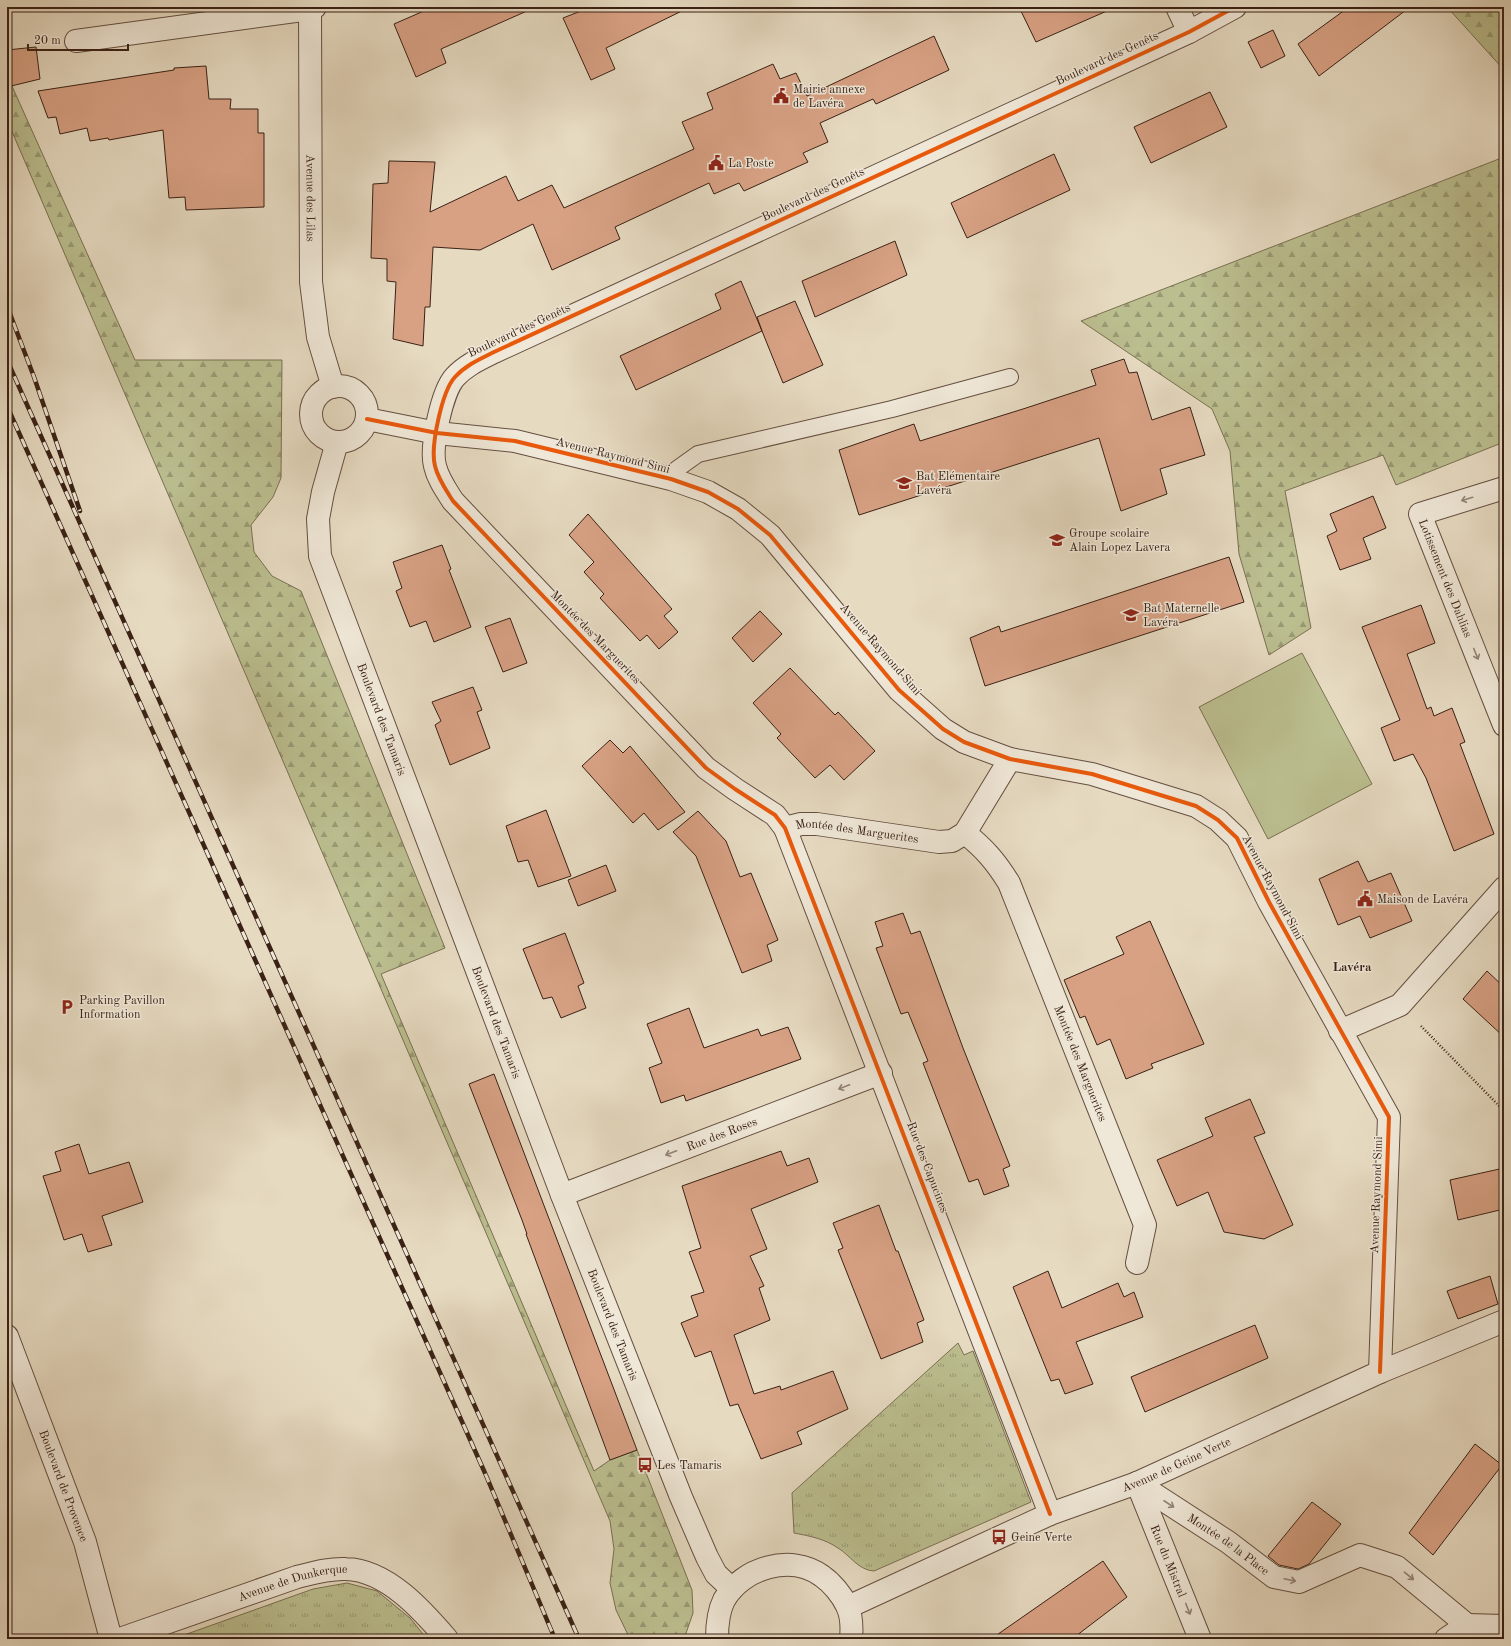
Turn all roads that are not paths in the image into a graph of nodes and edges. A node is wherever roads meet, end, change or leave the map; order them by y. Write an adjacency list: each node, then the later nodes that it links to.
1 (1177, 7): 4 (street)
2 (1235, 7): 4 (street, Boulevard des Genêts)
3 (312, 8): 5 (street); 7 (street, Avenue des Lilas)
4 (1189, 32): 9 (street, Boulevard des Genêts)
5 (76, 41)
6 (1010, 377): 11 (lane)
7 (332, 387): 8 (street); 10 (street)
8 (367, 419): 9 (street, Avenue Raymond Simi); 10 (street)
9 (437, 433): 11 (street, Avenue Raymond Simi); 15 (street, Montée des Marguerites)
10 (337, 442): 20 (street, Boulevard des Tamaris)
11 (672, 479): 14 (street, Avenue Raymond Simi)
12 (1504, 488): 13 (street, Lotissement des Dahlias, one-way to 13)
13 (1504, 725)
14 (1010, 759): 16 (street); 18 (street, Avenue Raymond Simi)
15 (785, 828): 16 (street, Montée des Marguerites); 19 (street, Rue des Capucines)
16 (965, 833): 21 (street, Montée des Marguerites)
17 (1504, 888): 18 (street)
18 (1340, 1030): 24 (street, Avenue Raymond Simi)
19 (881, 1073): 20 (street, Rue des Roses, one-way to 20); 26 (street, Rue des Capucines)
20 (562, 1195): 27 (street, Boulevard des Tamaris)
21 (1137, 1263)
22 (1504, 1321): 24 (street, Avenue de Geine Verte)
23 (7, 1336): 31 (street, Boulevard de Provence)
24 (1380, 1372): 25 (street, Avenue de Geine Verte)
25 (1137, 1482): 26 (street, Avenue de Geine Verte); 29 (street, Montée de la Place, one-way to 29); 36 (street, Rue du Mistral, one-way to 36)
26 (1050, 1514): 28 (street, Avenue de Geine Verte)
27 (732, 1589): 28 (street); 34 (street)
28 (848, 1607): 35 (street)
29 (1467, 1625): 30 (street); 37 (street)
30 (1504, 1626)
31 (112, 1639)
32 (120, 1639): 33 (street, Avenue de Dunkerque)
33 (447, 1639)
34 (717, 1639)
35 (851, 1639)
36 (1200, 1639)
37 (1446, 1639)

